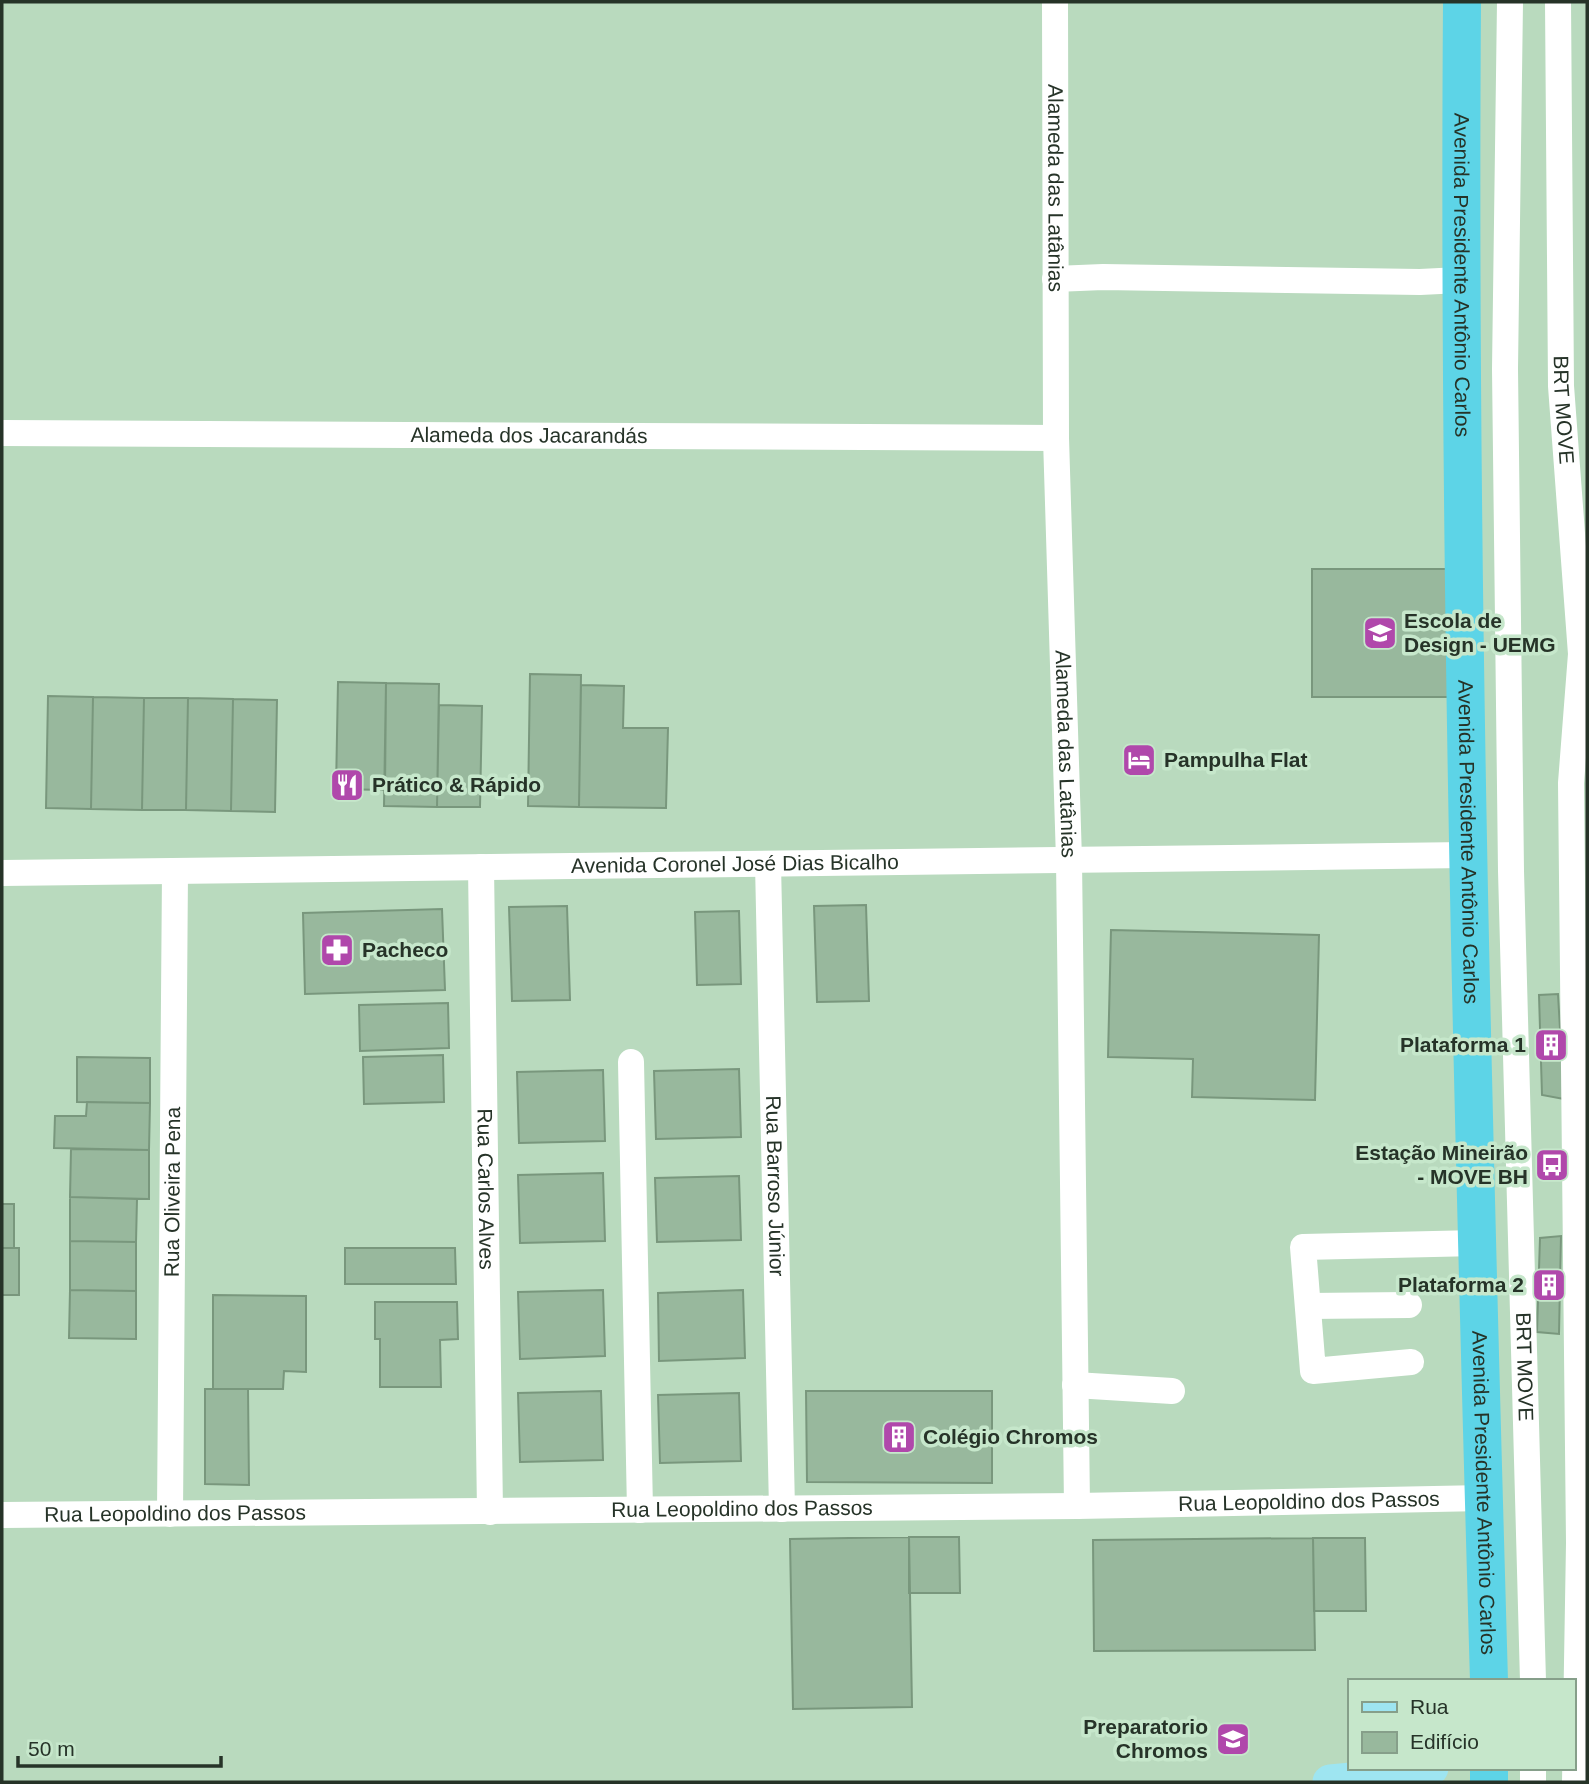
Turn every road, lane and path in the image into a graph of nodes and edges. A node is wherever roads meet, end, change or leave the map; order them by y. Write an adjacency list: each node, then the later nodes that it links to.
1 (1055, 2): 5 (street, Alameda das Latânias)
2 (1462, 2): 6 (highway, Avenida Presidente Antônio Carlos)
3 (1510, 2): 30 (street, BRT MOVE)
4 (1558, 2): 33 (street, BRT MOVE)
5 (1055, 279): 6 (street); 8 (street, Alameda das Latânias)
6 (1460, 280): 9 (highway, Avenida Presidente Antônio Carlos)
7 (2, 433): 8 (street, Alameda dos Jacarandás)
8 (1056, 438): 10 (street, Alameda das Latânias)
9 (1467, 855): 10 (street, Avenida Coronel José Dias Bicalho); 16 (highway, Avenida Presidente Antônio Carlos)
10 (1069, 860): 11 (street, Avenida Coronel José Dias Bicalho); 20 (street, Alameda das Latânias)
11 (768, 864): 12 (street, Avenida Coronel José Dias Bicalho); 24 (street, Rua Barroso Júnior)
12 (481, 867): 13 (street, Avenida Coronel José Dias Bicalho); 26 (street, Rua Carlos Alves)
13 (175, 871): 14 (street, Avenida Coronel José Dias Bicalho); 27 (street, Rua Oliveira Pena)
14 (2, 873)
15 (631, 1062): 25 (street)
16 (1477, 1243): 18 (street); 22 (highway, Avenida Presidente Antônio Carlos)
17 (1409, 1305): 18 (street)
18 (1308, 1306): 19 (street)
19 (1411, 1362)
20 (1076, 1385): 21 (street); 23 (street, Alameda das Latânias)
21 (1172, 1391)
22 (1484, 1498): 23 (street, Rua Leopoldino dos Passos); 29 (highway, Avenida Presidente Antônio Carlos)
23 (1077, 1506): 24 (street, Rua Leopoldino dos Passos)
24 (782, 1509): 25 (street, Rua Leopoldino dos Passos)
25 (640, 1510): 26 (street, Rua Leopoldino dos Passos)
26 (490, 1511): 27 (street, Rua Leopoldino dos Passos)
27 (170, 1514): 28 (street, Rua Leopoldino dos Passos)
28 (2, 1515)
29 (1489, 1679)
30 (1532, 1679)
31 (1418, 1775): 32 (main road)
32 (1330, 1782)
33 (1575, 1782)

